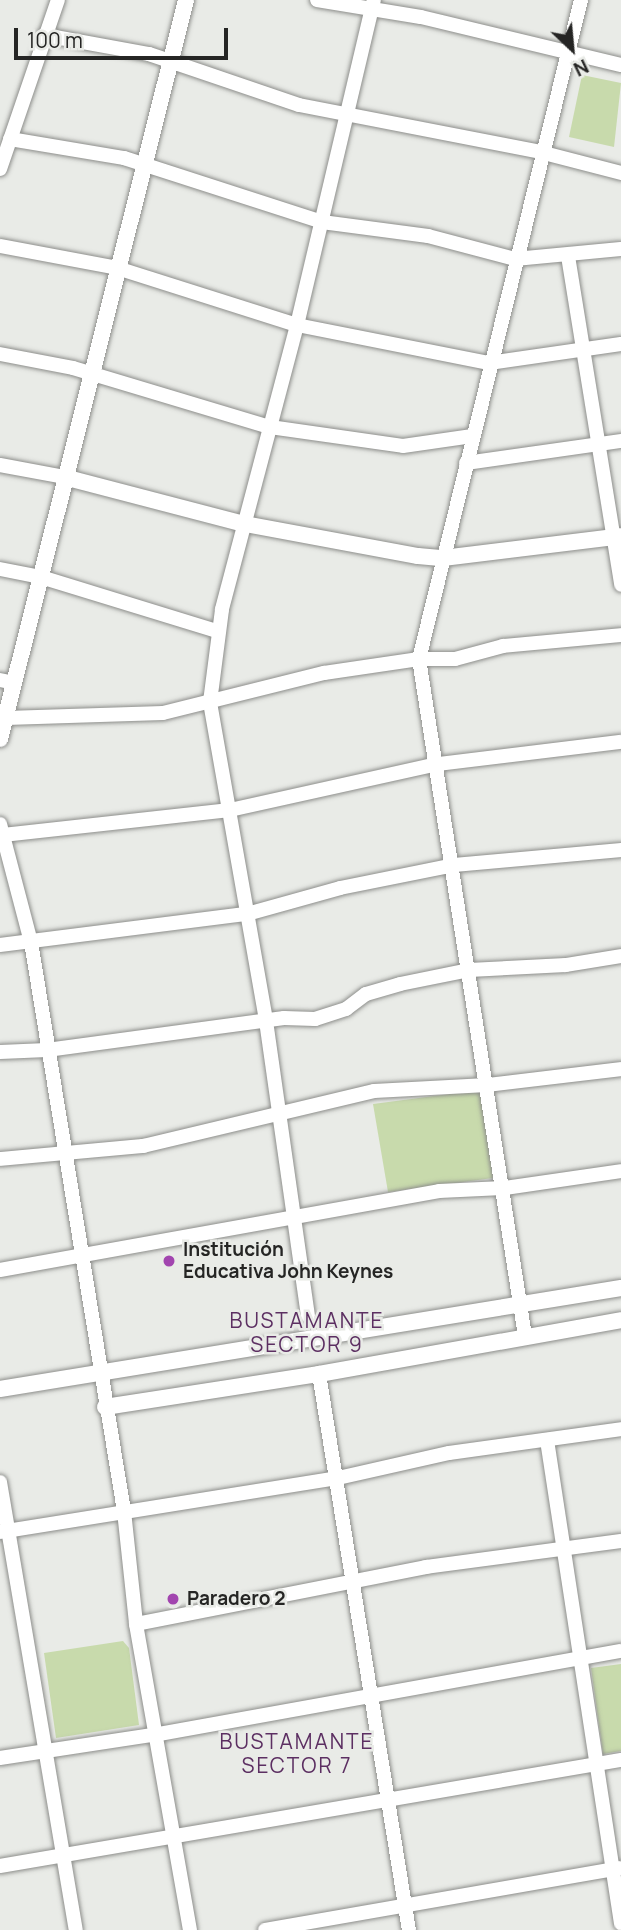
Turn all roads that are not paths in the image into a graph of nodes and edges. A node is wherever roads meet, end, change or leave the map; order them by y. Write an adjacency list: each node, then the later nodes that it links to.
1 (58, 0): 6 (street)
2 (186, 0): 8 (street)
3 (317, 0): 5 (street)
4 (580, 0): 7 (street)
5 (373, 6): 7 (street); 10 (street)
6 (44, 35): 8 (street); 11 (street)
7 (567, 53): 9 (street); 12 (street)
8 (169, 61): 10 (street); 13 (street)
9 (621, 65)
10 (348, 116): 12 (street); 16 (street)
11 (10, 139): 13 (street); 14 (street)
12 (540, 152): 15 (street); 20 (street)
13 (144, 167): 16 (street); 21 (street)
14 (0, 169)
15 (621, 173)
16 (322, 222): 20 (street); 22 (street)
17 (0, 246): 21 (street)
18 (621, 249): 19 (street)
19 (568, 256): 20 (street); 24 (street)
20 (516, 259): 26 (street)
21 (117, 268): 22 (street); 27 (street)
22 (297, 325): 26 (street); 28 (street)
23 (621, 344): 24 (street)
24 (584, 350): 26 (street); 31 (street)
25 (0, 354): 27 (street)
26 (489, 363): 29 (street)
27 (94, 374): 28 (street); 34 (street)
28 (270, 427): 29 (street); 35 (street)
29 (472, 436): 32 (street)
30 (621, 441): 31 (street)
31 (599, 445): 32 (street); 36 (street)
32 (466, 463): 37 (street)
33 (0, 465): 34 (street)
34 (64, 477): 35 (street); 39 (street)
35 (245, 524): 37 (street); 41 (street)
36 (617, 537): 37 (street); 40 (street)
37 (443, 558): 43 (street)
38 (0, 569): 39 (street)
39 (41, 577): 41 (street); 44 (street)
40 (621, 585)
41 (217, 631): 45 (street)
42 (621, 635): 43 (street)
43 (419, 659): 45 (street); 49 (street)
44 (7, 681): 46 (street)
45 (210, 702): 46 (street); 50 (street)
46 (6, 719): 47 (street)
47 (0, 739)
48 (621, 742): 49 (street)
49 (438, 764): 50 (street); 53 (street)
50 (230, 810): 51 (street); 54 (street)
51 (2, 830): 55 (street)
52 (621, 850): 53 (street)
53 (454, 865): 54 (street); 58 (street)
54 (247, 914): 55 (street); 59 (street)
55 (31, 942): 56 (street); 60 (street)
56 (0, 945)
57 (621, 956): 58 (street)
58 (470, 970): 59 (street); 63 (street)
59 (266, 1020): 60 (street); 64 (street)
60 (47, 1050): 61 (street); 65 (street)
61 (0, 1052)
62 (621, 1069): 63 (street)
63 (487, 1086): 64 (street); 68 (street)
64 (278, 1115): 65 (street); 69 (street)
65 (63, 1153): 66 (street); 70 (street)
66 (0, 1159)
67 (621, 1171): 68 (street)
68 (505, 1188): 69 (street); 73 (street)
69 (295, 1214): 70 (street); 74 (street)
70 (80, 1258): 71 (street); 77 (street)
71 (0, 1269)
72 (621, 1288): 73 (street)
73 (521, 1305): 76 (street); 77 (street)
74 (308, 1316)
75 (621, 1320): 76 (street)
76 (525, 1336): 78 (street)
77 (99, 1373): 79 (street); 80 (street)
78 (319, 1374): 80 (street); 83 (street)
79 (0, 1389)
80 (105, 1407): 85 (street)
81 (621, 1429): 82 (street)
82 (547, 1440): 83 (street); 88 (street)
83 (338, 1478): 85 (street); 89 (street)
84 (0, 1482): 86 (street)
85 (124, 1511): 86 (street); 90 (street)
86 (4, 1531): 95 (street)
87 (621, 1541): 88 (street)
88 (562, 1550): 89 (street); 92 (street)
89 (354, 1584): 90 (street); 93 (street)
90 (136, 1625): 94 (street)
91 (621, 1651): 92 (street)
92 (579, 1657): 93 (street); 98 (street)
93 (373, 1696): 94 (street); 99 (street)
94 (159, 1734): 95 (street); 100 (street)
95 (44, 1751): 96 (street); 101 (street)
96 (0, 1758)
97 (621, 1760): 98 (street)
98 (597, 1764): 99 (street); 103 (street)
99 (389, 1802): 100 (street); 104 (street)
100 (176, 1839): 101 (street); 107 (street)
101 (62, 1856): 102 (street); 106 (street)
102 (0, 1866)
103 (616, 1868): 104 (street); 105 (street)
104 (405, 1906): 108 (street); 109 (street)
105 (621, 1923)
106 (76, 1930)
107 (190, 1930)
108 (265, 1930)
109 (409, 1930)

